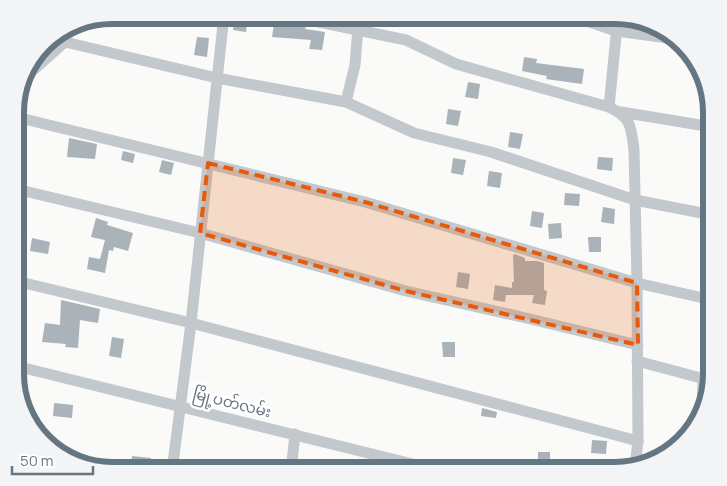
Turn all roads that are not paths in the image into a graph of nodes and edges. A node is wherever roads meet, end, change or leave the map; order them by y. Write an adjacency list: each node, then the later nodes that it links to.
1 (223, 24): 12 (street)
2 (329, 24): 6 (street)
3 (358, 24): 6 (street)
4 (595, 24): 7 (street)
5 (617, 24): 7 (street)
6 (358, 30): 13 (street); 14 (street)
7 (616, 31): 9 (street); 14 (street)
8 (66, 37): 10 (street)
9 (661, 37)
10 (64, 42): 11 (street); 12 (street)
11 (35, 69)
12 (218, 78): 13 (street); 18 (street)
13 (346, 102): 20 (street)
14 (609, 107): 15 (street)
15 (621, 112): 17 (street); 20 (street)
16 (24, 119): 18 (street)
17 (703, 126)
18 (208, 163): 22 (street); 24 (street)
19 (24, 191): 22 (street)
20 (635, 200): 21 (street); 24 (street)
21 (703, 213)
22 (200, 233): 26 (street); 27 (street)
23 (24, 283): 26 (street)
24 (637, 283): 25 (street); 27 (street)
25 (703, 298)
26 (191, 323): 31 (street); 33 (street)
27 (638, 345): 28 (street)
28 (637, 361): 30 (street); 33 (street)
29 (24, 368): 31 (street, မြို့ပတ်လမ်း)
30 (703, 379)
31 (179, 405): 32 (street, မြို့ပတ်လမ်း); 35 (street)
32 (295, 434): 36 (street); 37 (street, မြို့ပတ်လမ်း)
33 (638, 441): 34 (street)
34 (636, 460)
35 (173, 462)
36 (292, 462)
37 (398, 462)

